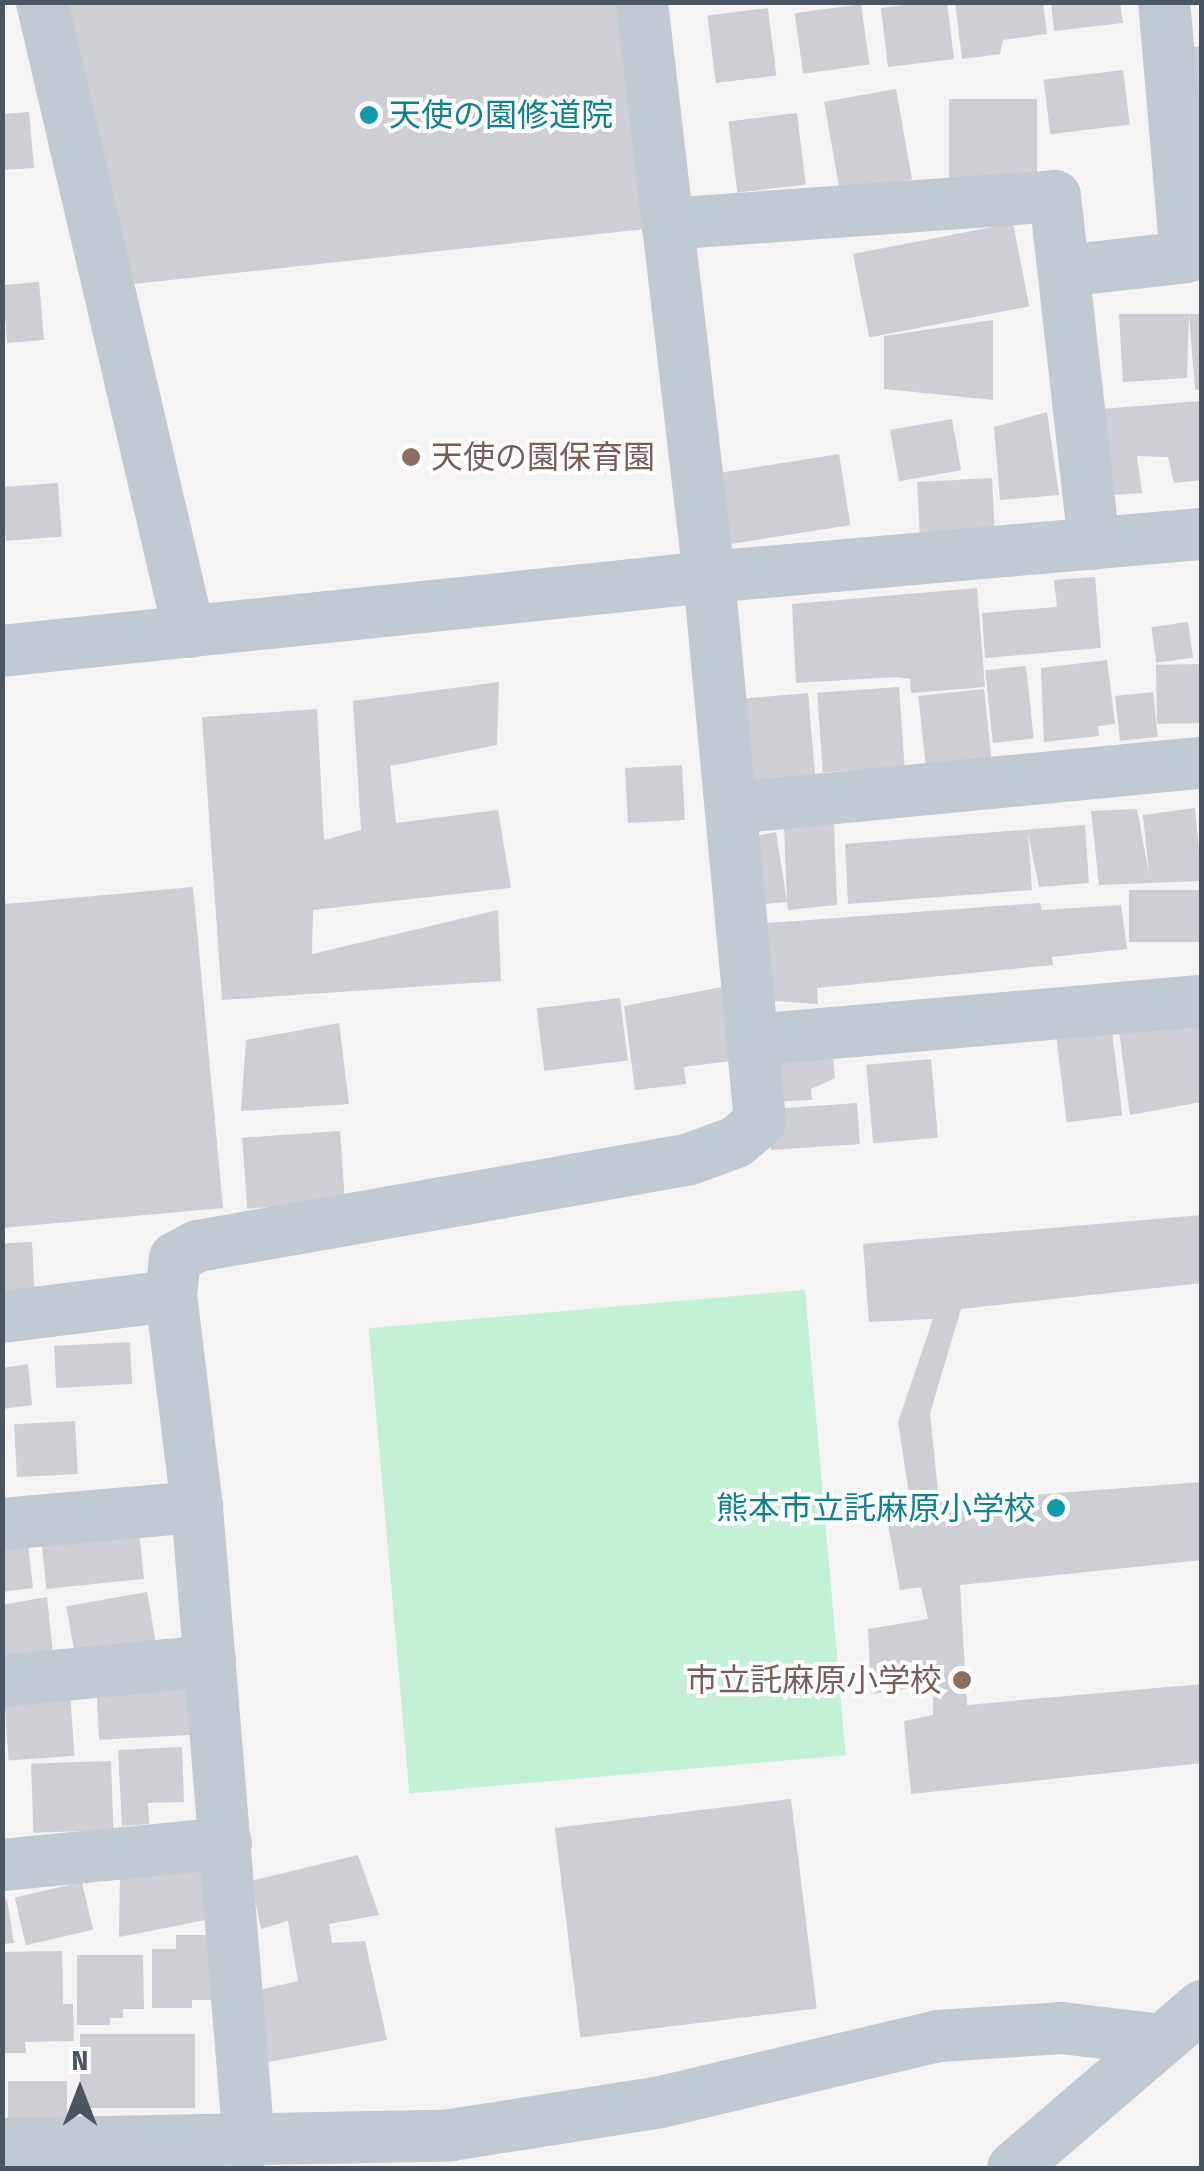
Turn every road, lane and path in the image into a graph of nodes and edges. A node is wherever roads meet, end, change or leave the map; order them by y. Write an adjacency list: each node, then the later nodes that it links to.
1 (42, 2): 9 (street)
2 (642, 2): 4 (street)
3 (1164, 2): 5 (street)
4 (668, 224): 5 (street); 8 (street)
5 (1064, 271): 7 (street)
6 (1202, 534): 7 (street)
7 (1094, 544): 8 (street)
8 (709, 576): 9 (street); 12 (street)
9 (189, 632): 10 (street)
10 (2, 651)
11 (1202, 763): 12 (street)
12 (731, 808): 14 (street)
13 (1202, 1001): 14 (street)
14 (753, 1040): 15 (street)
15 (171, 1296): 16 (street); 17 (street)
16 (2, 1317)
17 (197, 1507): 18 (street); 19 (street)
18 (2, 1524)
19 (210, 1661): 20 (street); 21 (street)
20 (2, 1681)
21 (226, 1843): 22 (street); 25 (street)
22 (2, 1865)
23 (1202, 2006): 24 (street)
24 (1161, 2040): 27 (street); 28 (street)
25 (249, 2144): 26 (street); 27 (street)
26 (10, 2151)
27 (454, 2152)
28 (1013, 2168)

